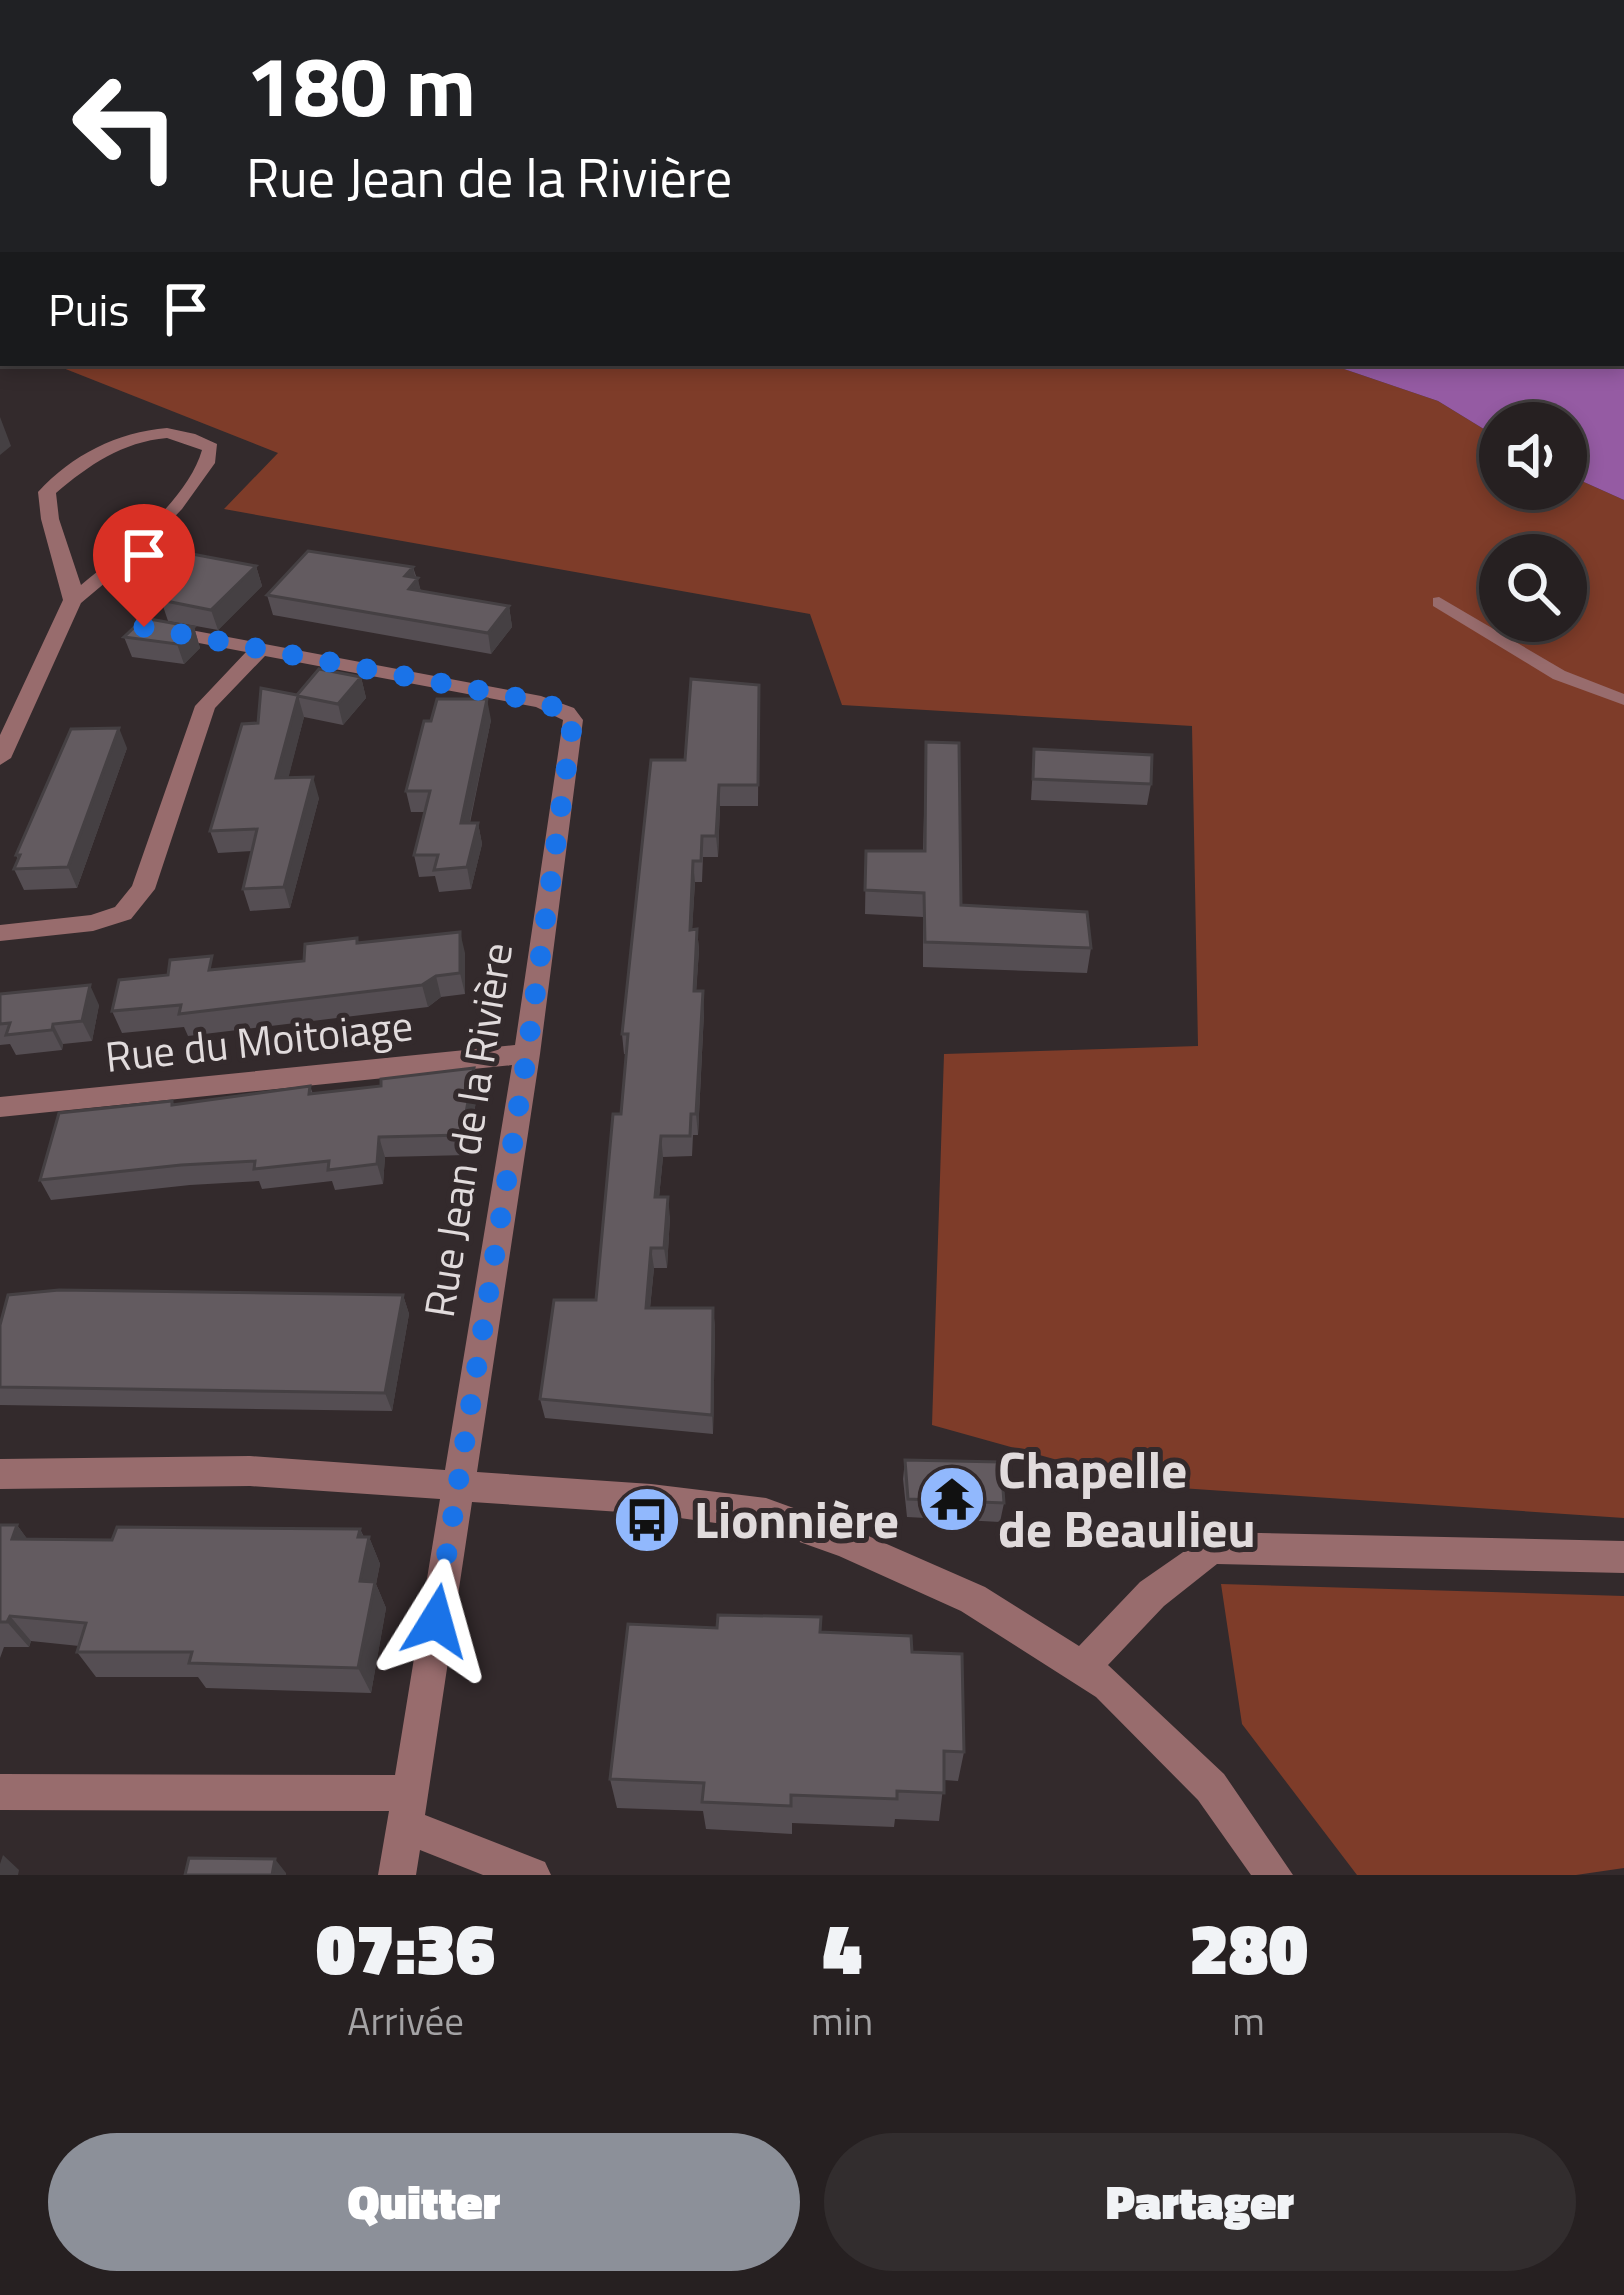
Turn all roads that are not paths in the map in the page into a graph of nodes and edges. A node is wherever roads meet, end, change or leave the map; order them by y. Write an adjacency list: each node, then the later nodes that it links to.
1 (73, 600): 1 (street); 6 (street)
2 (1439, 602): 5 (lane)
3 (144, 627): 4 (street, Rue Jean de la Rivière)
4 (260, 649): 7 (street); 8 (street, Rue Jean de la Rivière)
5 (1624, 700)
6 (0, 758)
7 (0, 933)
8 (527, 1054): 9 (street, Rue du Moitoiage); 11 (street, Rue Jean de la Rivière)
9 (0, 1107)
10 (0, 1474): 11 (street)
11 (456, 1484): 13 (street); 15 (street, Rue Jean de la Rivière)
12 (1624, 1557): 13 (street)
13 (1082, 1669): 18 (street)
14 (0, 1792): 15 (street)
15 (408, 1809): 16 (street, Rue Jean de la Rivière); 17 (street)
16 (398, 1875)
17 (532, 1875)
18 (1274, 1875)

